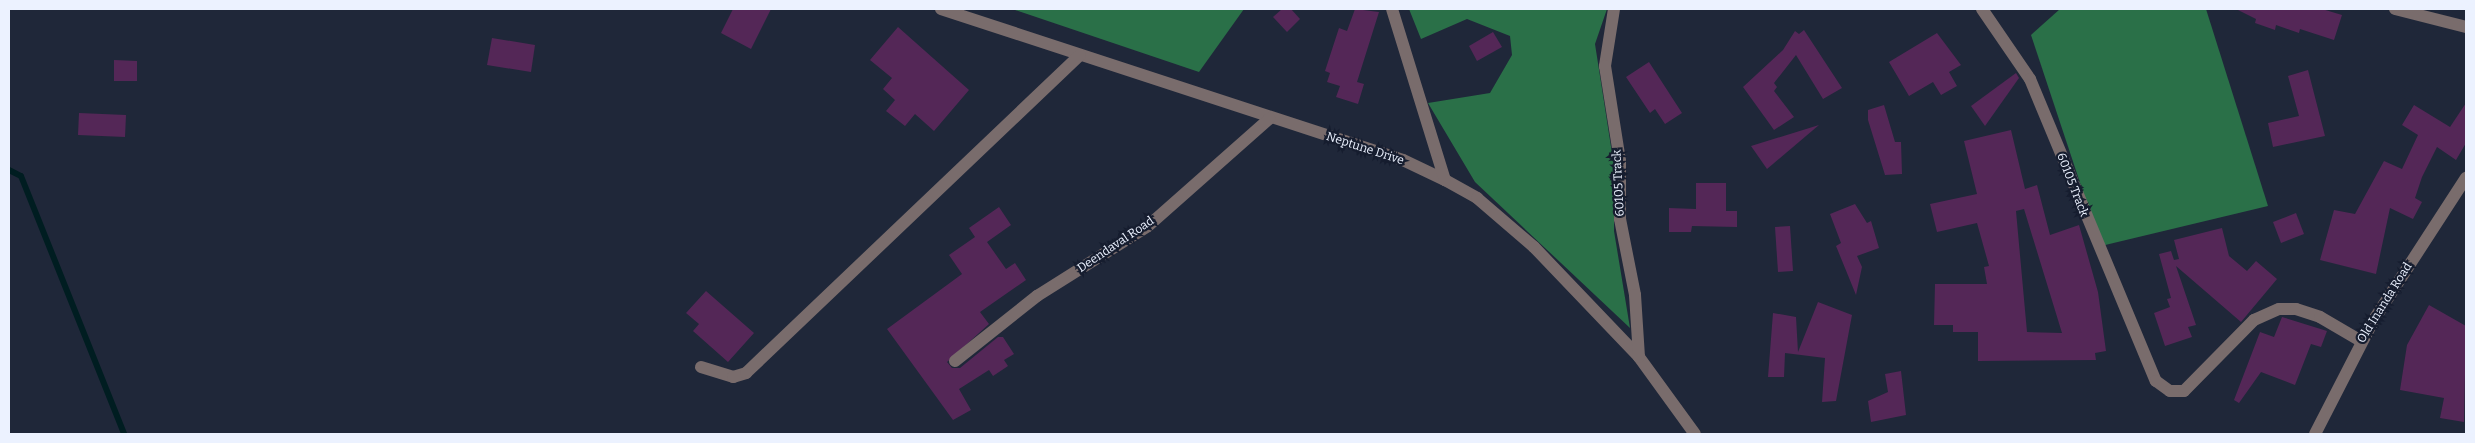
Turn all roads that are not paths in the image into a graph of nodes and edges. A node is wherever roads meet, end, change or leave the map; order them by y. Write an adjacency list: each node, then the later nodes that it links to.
1 (941, 9): 7 (street, Neptune Drive)
2 (1392, 9): 10 (street)
3 (1614, 9): 12 (street, 60105 Track)
4 (1982, 9): 11 (street, 60105 Track)
5 (2395, 9): 6 (street)
6 (2466, 28)
7 (1080, 55): 8 (street, Neptune Drive); 14 (street)
8 (1269, 119): 10 (street, Neptune Drive); 13 (street, Deendaval Road)
9 (2466, 178): 11 (street, Old Inanda Road)
10 (1445, 180): 12 (street, Neptune Drive)
11 (2361, 341): 16 (street, Old Inanda Road)
12 (1639, 357): 15 (street, Neptune Drive)
13 (955, 361)
14 (701, 367)
15 (1695, 434)
16 (2315, 434)

